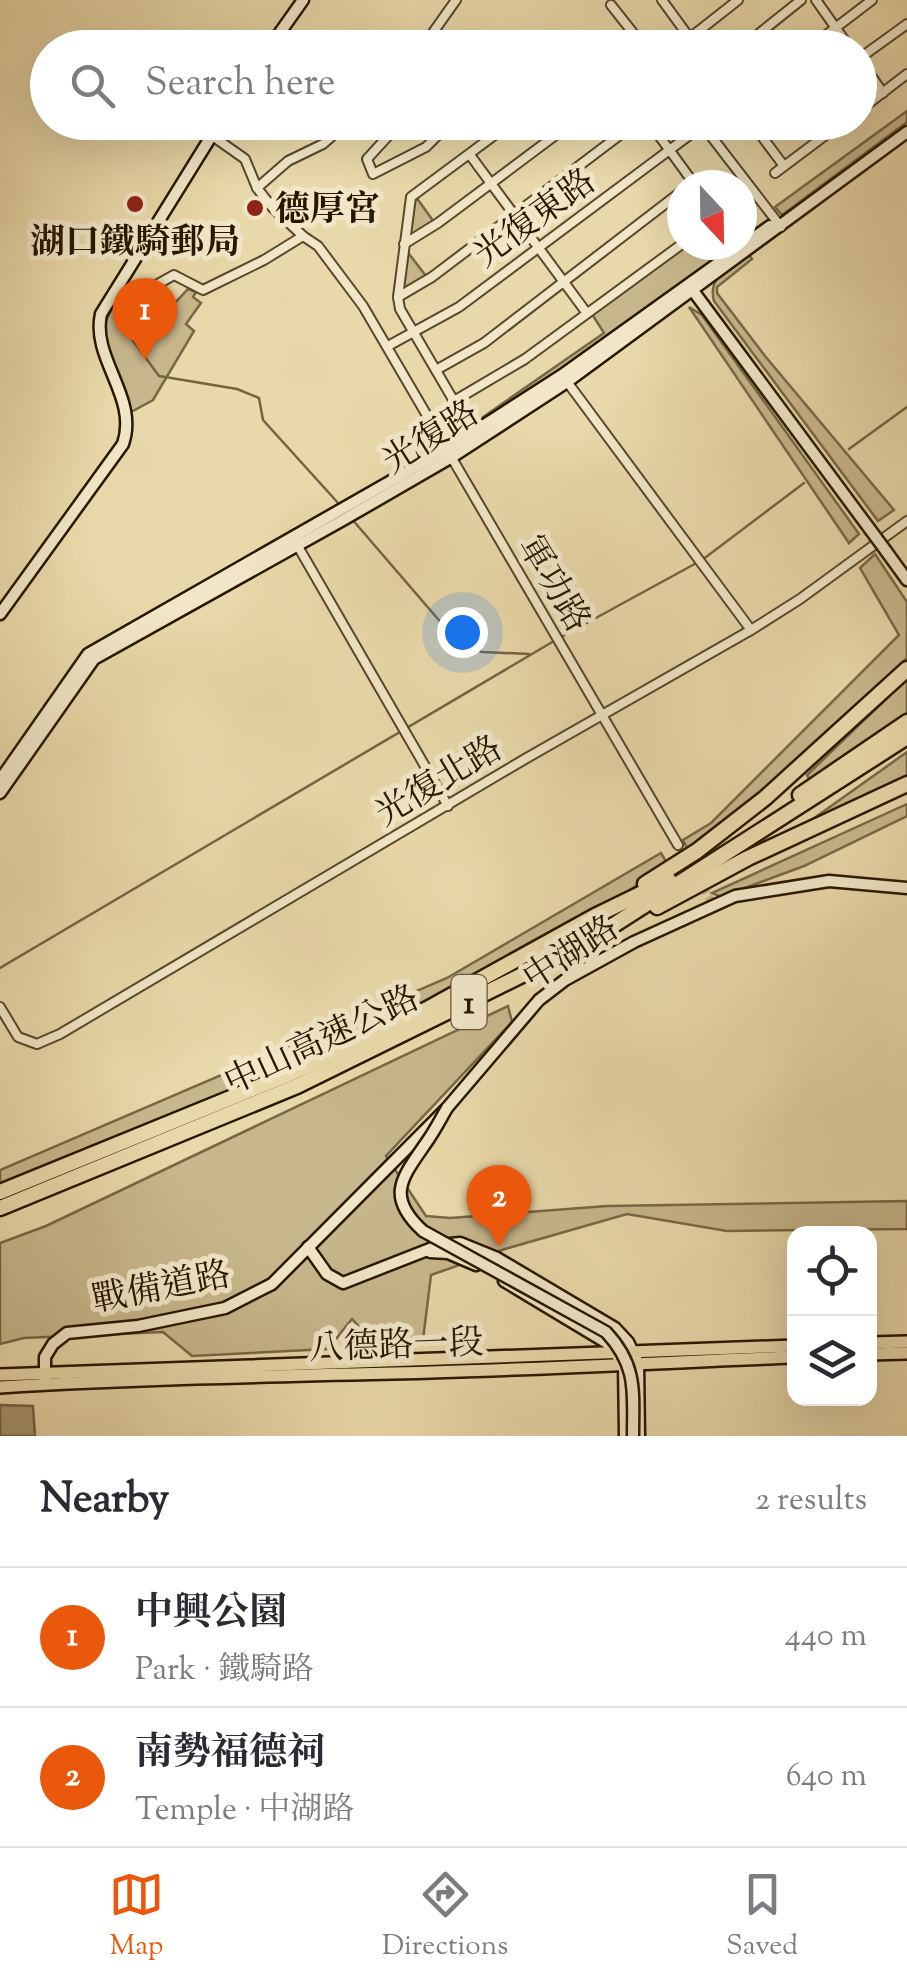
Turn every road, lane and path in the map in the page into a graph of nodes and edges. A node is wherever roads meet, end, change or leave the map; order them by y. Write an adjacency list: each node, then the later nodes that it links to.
1 (303, 0): 11 (street)
2 (456, 0): 12 (street)
3 (738, 0): 15 (street)
4 (801, 0): 16 (street)
5 (816, 0): 10 (street)
6 (872, 0): 10 (street)
7 (666, 2): 14 (street)
8 (611, 4): 13 (street)
9 (907, 24): 18 (street)
10 (836, 28): 17 (street)
11 (282, 30)
12 (435, 30)
13 (631, 30)
14 (685, 30)
15 (700, 30)
16 (763, 30)
17 (833, 30)
18 (877, 46)
19 (907, 74): 21 (street)
20 (877, 84): 21 (street)
21 (883, 93): 22 (street)
22 (877, 97)
23 (907, 124): 47 (street, 光復路)
24 (907, 132): 47 (street, 光復路)
25 (209, 140): 55 (street)
26 (218, 140): 44 (street, 軍功路)
27 (328, 140): 44 (street)
28 (385, 140): 29 (street)
29 (433, 140)
30 (489, 140): 39 (street)
31 (549, 140): 43 (street)
32 (614, 140): 46 (street)
33 (662, 140): 38 (street)
34 (682, 140): 38 (street, 光復東路)
35 (716, 140): 47 (street)
36 (764, 140): 40 (street)
37 (819, 140): 40 (street)
38 (670, 150): 41 (street); 50 (street, 光復東路)
39 (470, 155): 43 (street); 49 (street)
40 (784, 166): 42 (street)
41 (683, 170)
42 (775, 174)
43 (492, 184): 46 (street); 49 (street)
44 (258, 188): 48 (street, 軍功路)
45 (667, 203): 53 (street)
46 (517, 214): 50 (street); 56 (street)
47 (779, 224): 52 (street, 光復路); 54 (street, 光復路)
48 (302, 236): 55 (street); 61 (street, 軍功路)
49 (404, 244): 56 (street)
50 (540, 246): 53 (street); 60 (street, 光復東路)
51 (667, 255): 59 (street)
52 (711, 276): 54 (street, 光復路); 58 (street)
53 (565, 281): 59 (street); 62 (street)
54 (690, 287): 57 (street, 光復路); 58 (street); 63 (street, 光復路)
55 (112, 295): 70 (street)
56 (398, 297): 60 (street)
57 (676, 302): 58 (street); 63 (street, 光復路)
58 (709, 311): 69 (street, bridge)
59 (586, 312): 64 (street)
60 (414, 332): 61 (street, 光復東路); 62 (street)
61 (388, 346): 66 (street, 軍功路)
62 (436, 370): 64 (street)
63 (565, 378): 66 (street, 光復路); 71 (street)
64 (454, 401): 65 (street)
65 (465, 420)
66 (449, 453): 68 (street, 光復路); 73 (street, 軍功路)
67 (907, 521): 71 (street, 光復北路)
68 (296, 543): 76 (street, 光復路); 78 (street, 光復路); 79 (street)
69 (907, 580)
70 (0, 614)
71 (751, 630): 73 (street, 光復北路)
72 (907, 669): 82 (highway)
73 (603, 716): 79 (street, 光復北路); 80 (street, 軍功路)
74 (907, 722): 82 (highway, 中山高速公路 / 1)
75 (907, 737): 83 (highway, 中山高速公路 / 1)
76 (0, 780)
77 (907, 784): 83 (highway)
78 (0, 792)
79 (448, 806): 84 (street, 光復北路)
80 (678, 845)
81 (907, 888): 85 (street, 中湖路)
82 (595, 916): 86 (highway, 中山高速公路 / 1)
83 (581, 946): 87 (highway, 中山高速公路 / 1)
84 (0, 1007)
85 (448, 1108): 88 (street, 中湖路); 102 (street, bridge)
86 (0, 1192)
87 (0, 1208)
88 (308, 1247): 89 (street); 100 (street, 戰備道路)
89 (420, 1254): 93 (street); 96 (street)
90 (907, 1342): 91 (main road)
91 (877, 1343)
92 (787, 1346): 96 (main road, 八德路一段)
93 (615, 1353): 96 (main road, 八德路一段); 98 (street); 100 (main road, 八德路一段)
94 (907, 1353): 95 (main road)
95 (877, 1354)
96 (636, 1357): 97 (main road, 八德路一段); 98 (main road, 八德路一段); 102 (street)
97 (787, 1357)
98 (624, 1364): 100 (main road, 八德路一段); 102 (street)
99 (0, 1375): 100 (main road, 八德路一段)
100 (45, 1379): 101 (main road, 八德路一段)
101 (0, 1387)
102 (632, 1436)

